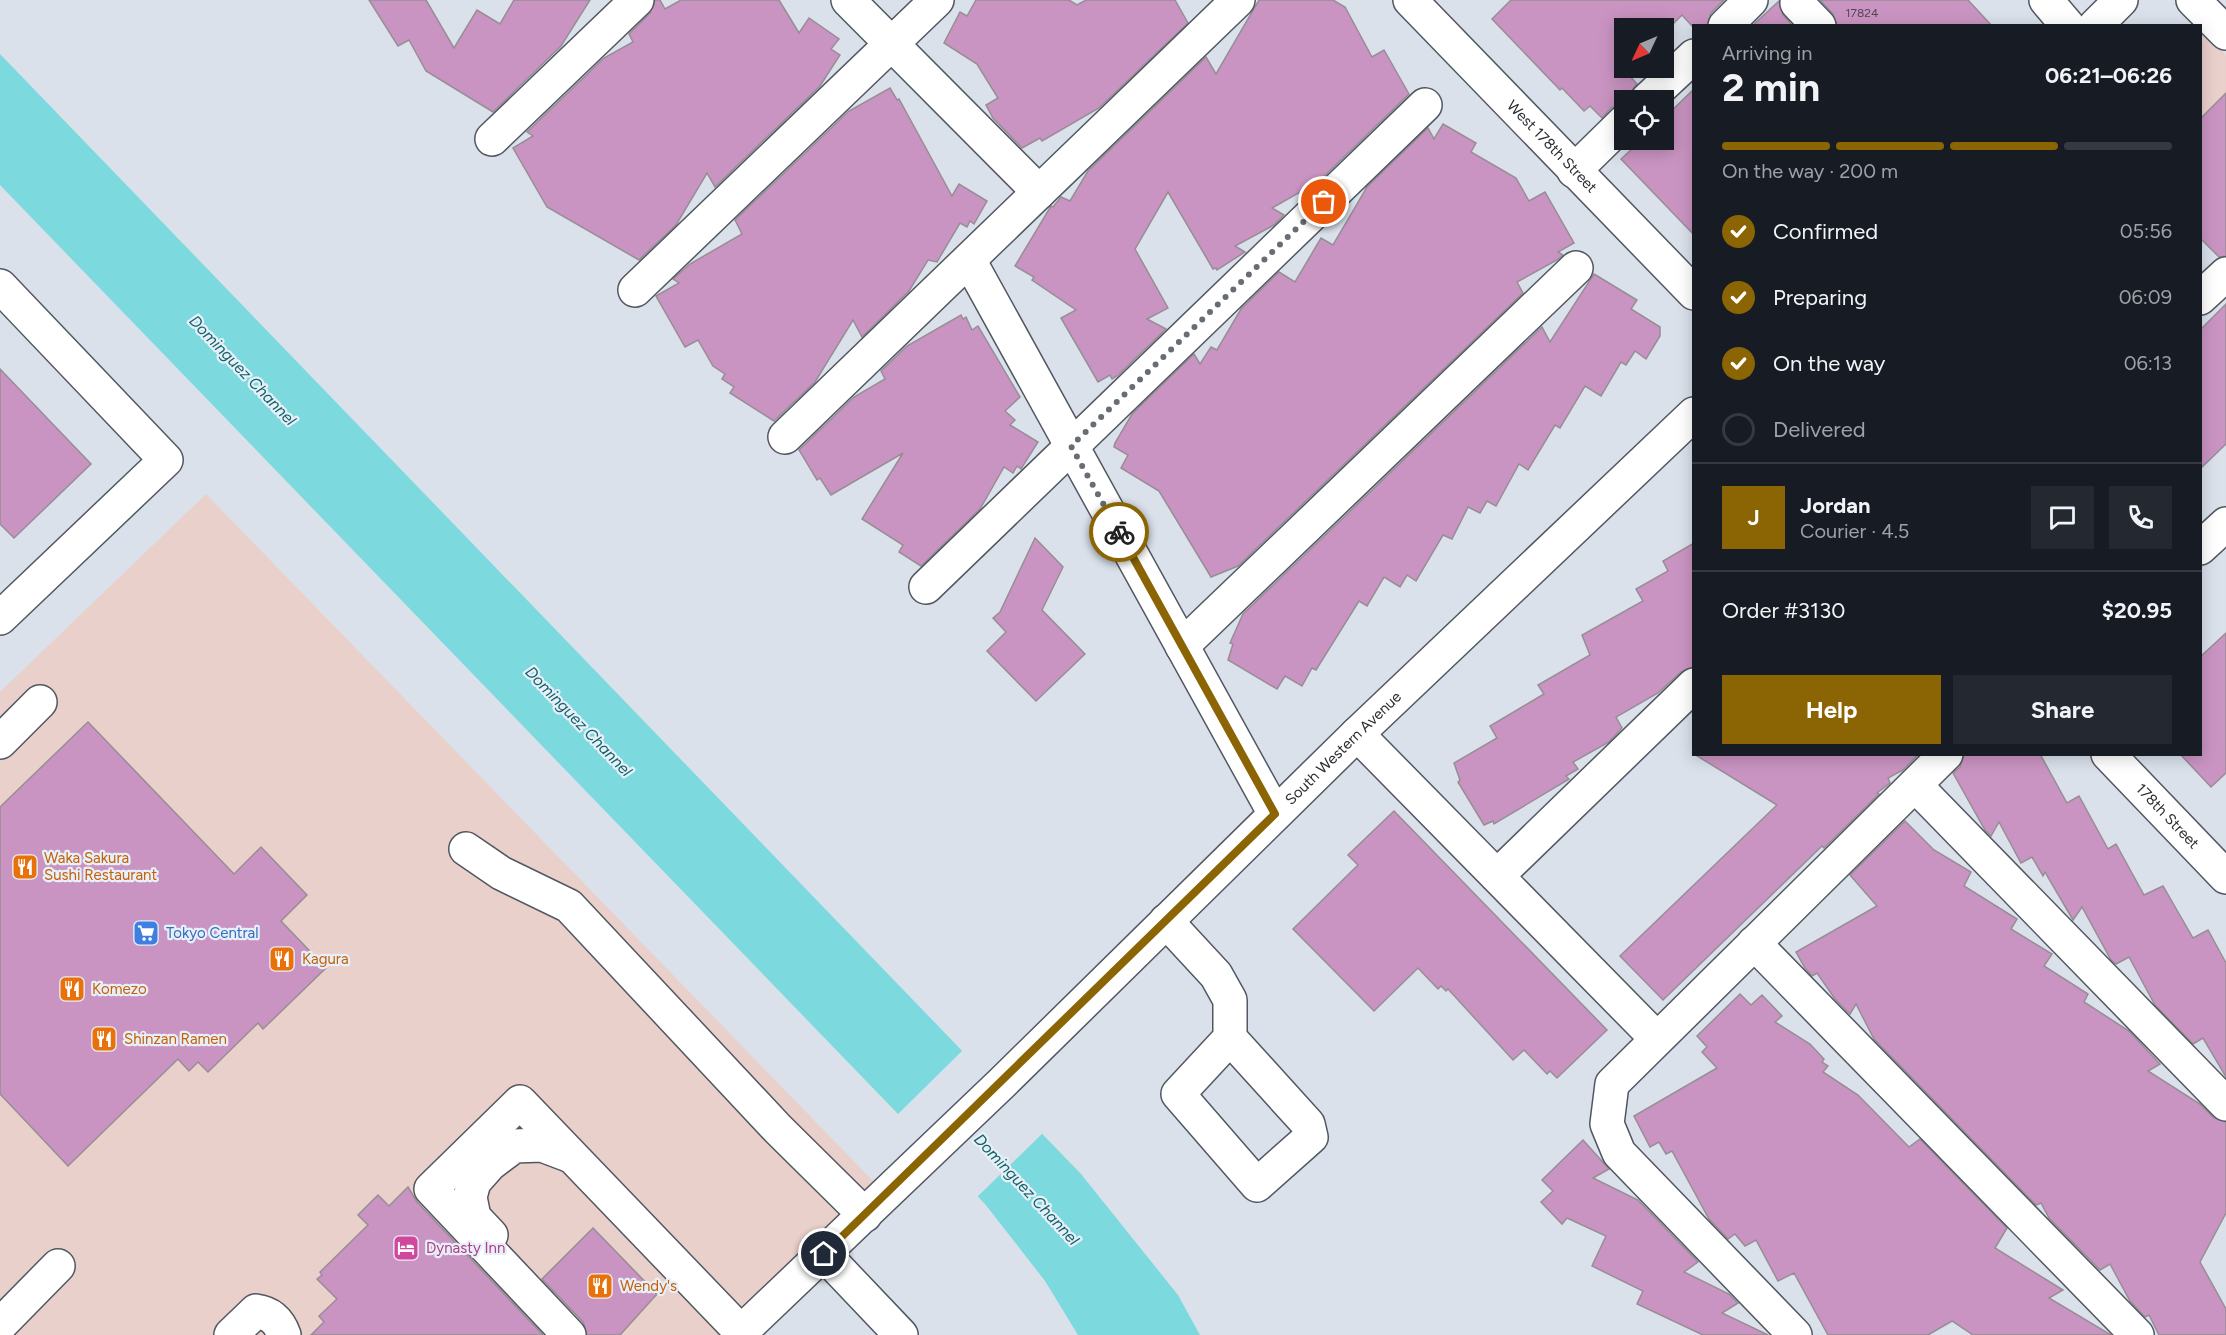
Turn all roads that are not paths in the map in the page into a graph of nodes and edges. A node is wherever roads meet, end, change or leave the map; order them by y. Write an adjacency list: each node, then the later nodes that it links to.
1 (637, 0): 19 (main road)
2 (848, 0): 14 (main road)
3 (937, 0): 14 (main road)
4 (1238, 0): 21 (main road)
5 (1751, 0): 10 (main road)
6 (2046, 0): 11 (main road)
7 (2121, 0): 12 (main road)
8 (2193, 0): 13 (main road)
9 (1412, 1): 20 (main road, West 178th Street)
10 (1727, 24)
11 (2066, 24)
12 (2098, 24)
13 (2226, 33)
14 (891, 44): 21 (main road); 26 (main road)
15 (1692, 58): 16 (main road)
16 (1658, 90)
17 (1425, 105): 31 (main road)
18 (1614, 132): 20 (main road)
19 (492, 139)
20 (1574, 171): 27 (main road, West 178th Street)
21 (1039, 192): 22 (main road)
22 (969, 260): 30 (main road); 31 (main road)
23 (1575, 268): 36 (main road)
24 (2226, 274): 28 (main road)
25 (0, 286): 35 (main road)
26 (635, 290)
27 (1692, 291)
28 (2202, 296)
29 (1692, 416): 39 (main road, South Western Avenue)
30 (785, 437)
31 (1071, 446): 34 (main road); 36 (main road)
32 (2226, 524): 33 (main road)
33 (2202, 546)
34 (926, 587)
35 (0, 618)
36 (1182, 646): 44 (main road)
37 (1692, 687): 46 (main road)
38 (40, 702): 40 (main road)
39 (1357, 734): 44 (main road, South Western Avenue); 46 (main road)
40 (0, 742)
41 (1944, 756): 43 (main road)
42 (2110, 756): 47 (main road, 178th Street)
43 (1915, 785): 49 (main road); 52 (main road)
44 (1275, 814): 48 (main road, South Western Avenue)
45 (466, 849): 54 (main road)
46 (1497, 876): 51 (main road)
47 (2226, 877)
48 (1166, 921): 50 (main road); 54 (main road, South Western Avenue)
49 (1754, 943): 51 (main road); 65 (main road)
50 (1230, 1038)
51 (1657, 1039): 64 (main road)
52 (2226, 1104)
53 (571, 1156): 58 (main road); 61 (main road); 62 (main road)
54 (865, 1215): 55 (main road, South Western Avenue)
55 (824, 1254): 58 (main road, South Western Avenue); 63 (main road)
56 (58, 1266): 57 (main road)
57 (0, 1325)
58 (740, 1334)
59 (231, 1335): 60 (main road)
60 (284, 1335)
61 (569, 1335)
62 (584, 1335)
63 (901, 1335)
64 (1796, 1335)
65 (2137, 1335)

